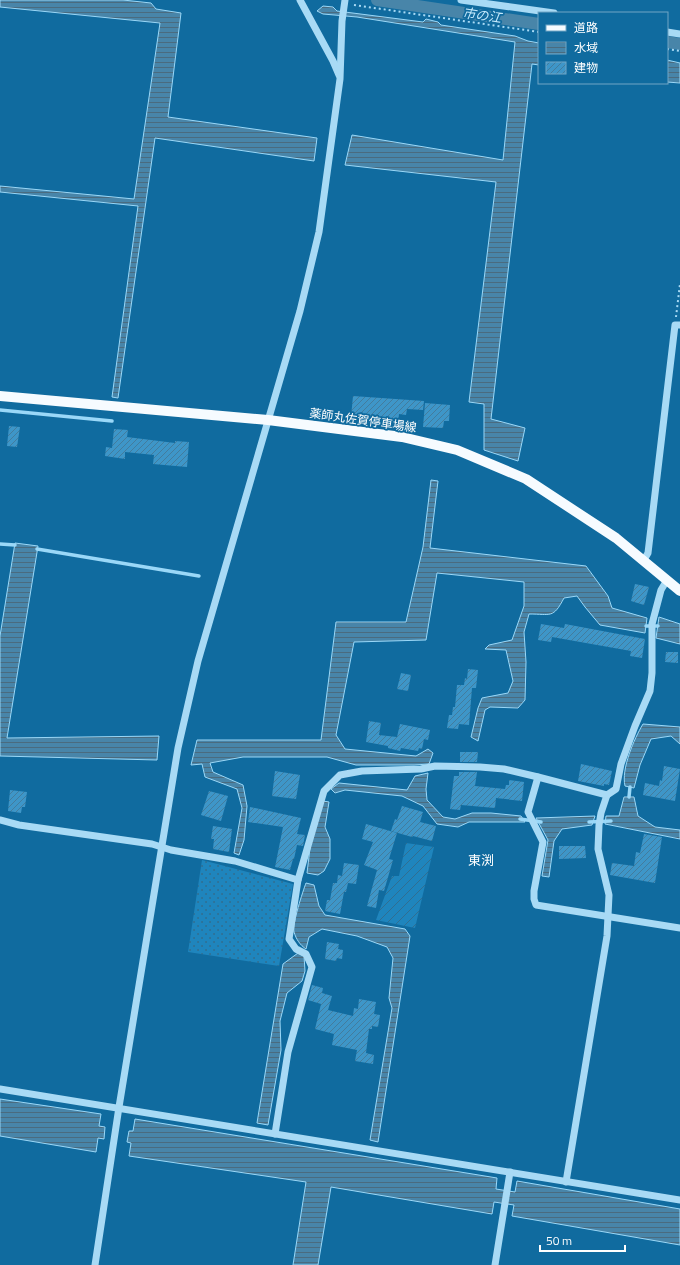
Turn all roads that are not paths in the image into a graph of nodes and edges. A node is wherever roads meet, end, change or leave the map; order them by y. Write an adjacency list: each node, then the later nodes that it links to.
1 (300, 0): 7 (street)
2 (461, 0): 4 (street)
3 (345, 4): 7 (street)
4 (547, 12)
5 (668, 32): 6 (street)
6 (680, 34)
7 (340, 78): 10 (street)
8 (678, 325): 11 (street)
9 (0, 396): 10 (main road, 薬師丸佐賀停車場線)
10 (268, 420): 11 (main road, 薬師丸佐賀停車場線); 17 (street)
11 (644, 560): 12 (main road, 薬師丸佐賀停車場線)
12 (667, 580): 13 (main road, 薬師丸佐賀停車場線); 15 (street)
13 (680, 591)
14 (538, 777): 15 (street); 18 (street); 19 (street)
15 (607, 795): 19 (street)
16 (0, 820): 17 (street)
17 (161, 847): 18 (street); 22 (street)
18 (298, 880): 23 (street)
19 (608, 917): 20 (street); 25 (street)
20 (680, 928)
21 (0, 1089): 22 (street)
22 (119, 1107): 23 (street); 27 (street)
23 (275, 1134): 24 (street)
24 (510, 1172): 25 (street); 28 (street)
25 (566, 1182): 26 (street)
26 (680, 1200)
27 (95, 1265)
28 (495, 1265)

